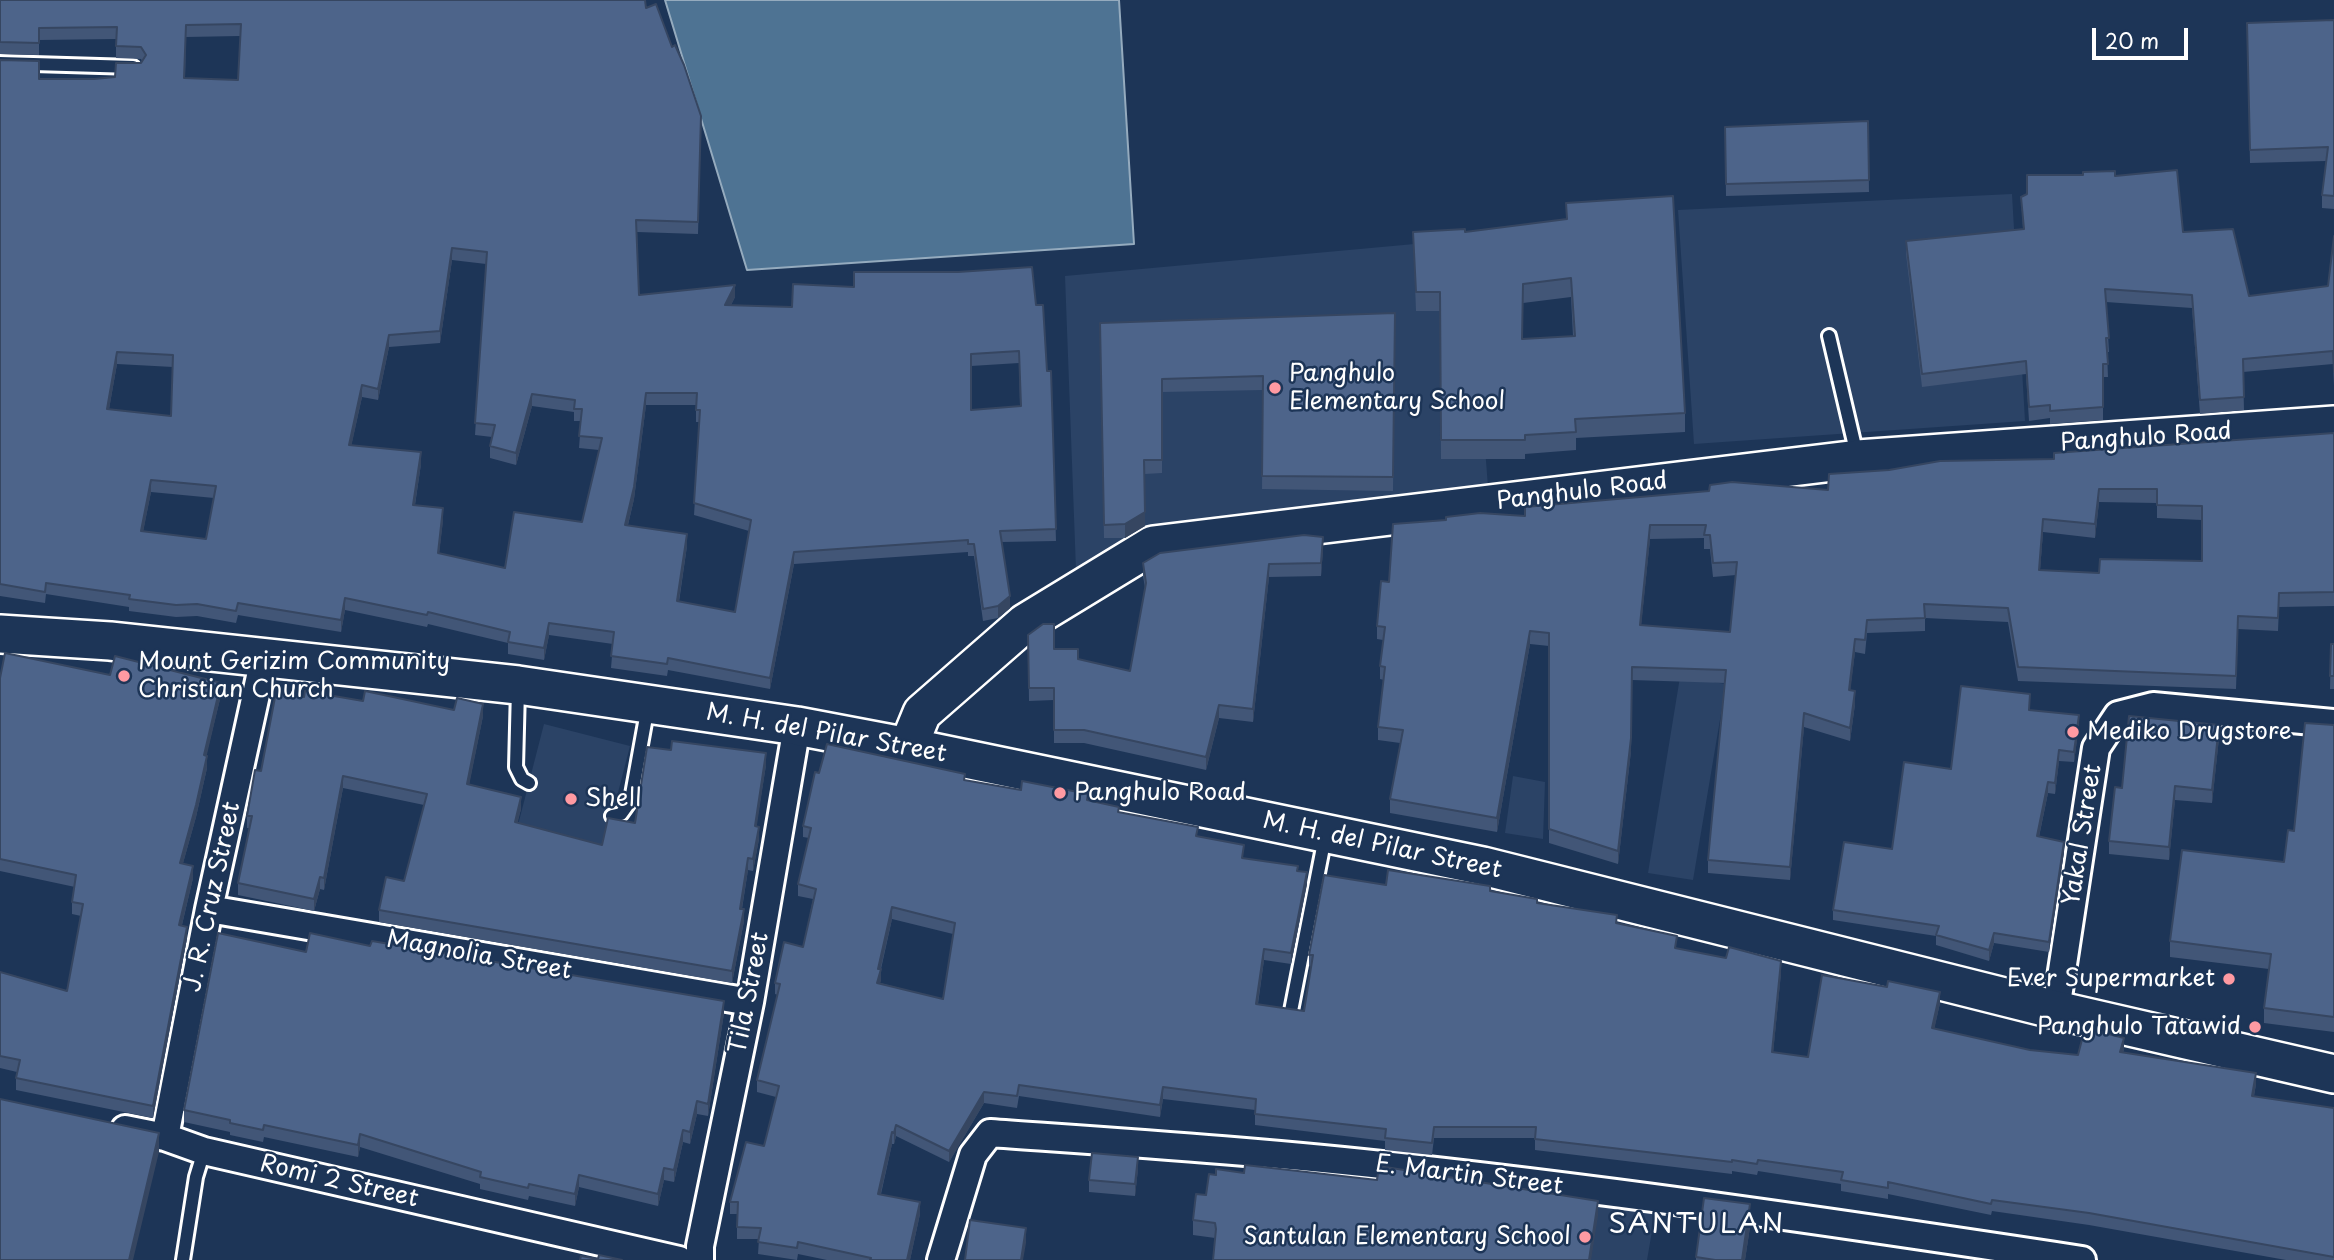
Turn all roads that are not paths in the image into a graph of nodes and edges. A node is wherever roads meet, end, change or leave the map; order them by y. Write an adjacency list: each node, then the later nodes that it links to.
1 (0, 63): 2 (lane)
2 (137, 68)
3 (1829, 336): 5 (lane)
4 (2334, 425): 5 (main road, Panghulo Road)
5 (1858, 459): 12 (main road, Panghulo Road)
6 (0, 634): 7 (main road, M. H. del Pilar Street)
7 (264, 658): 8 (main road, M. H. del Pilar Street); 16 (street, J. R. Cruz Street)
8 (518, 685): 9 (main road, M. H. del Pilar Street); 13 (lane)
9 (649, 704): 11 (main road, M. H. del Pilar Street); 14 (lane)
10 (2334, 723): 18 (street, Yakal Street)
11 (797, 726): 12 (main road, M. H. del Pilar Street); 17 (street, Tila Street)
12 (908, 747): 15 (main road, M. H. del Pilar Street)
13 (529, 783)
14 (612, 816)
15 (1326, 834): 18 (main road, M. H. del Pilar Street); 19 (lane)
16 (209, 909): 17 (street, Magnolia Street); 22 (street, J. R. Cruz Street)
17 (750, 1002): 26 (street, Tila Street)
18 (2056, 1010): 20 (main road, M. H. del Pilar Street)
19 (1291, 1011)
20 (2334, 1074)
21 (102, 1124): 22 (street, Romi 2 Street)
22 (165, 1137): 23 (street, Romi 2 Street)
23 (204, 1150): 24 (lane); 25 (street, Romi 2 Street)
24 (183, 1260)
25 (679, 1260)
26 (700, 1260)
27 (941, 1260): 28 (street, E. Martin Street)
28 (2082, 1260)

